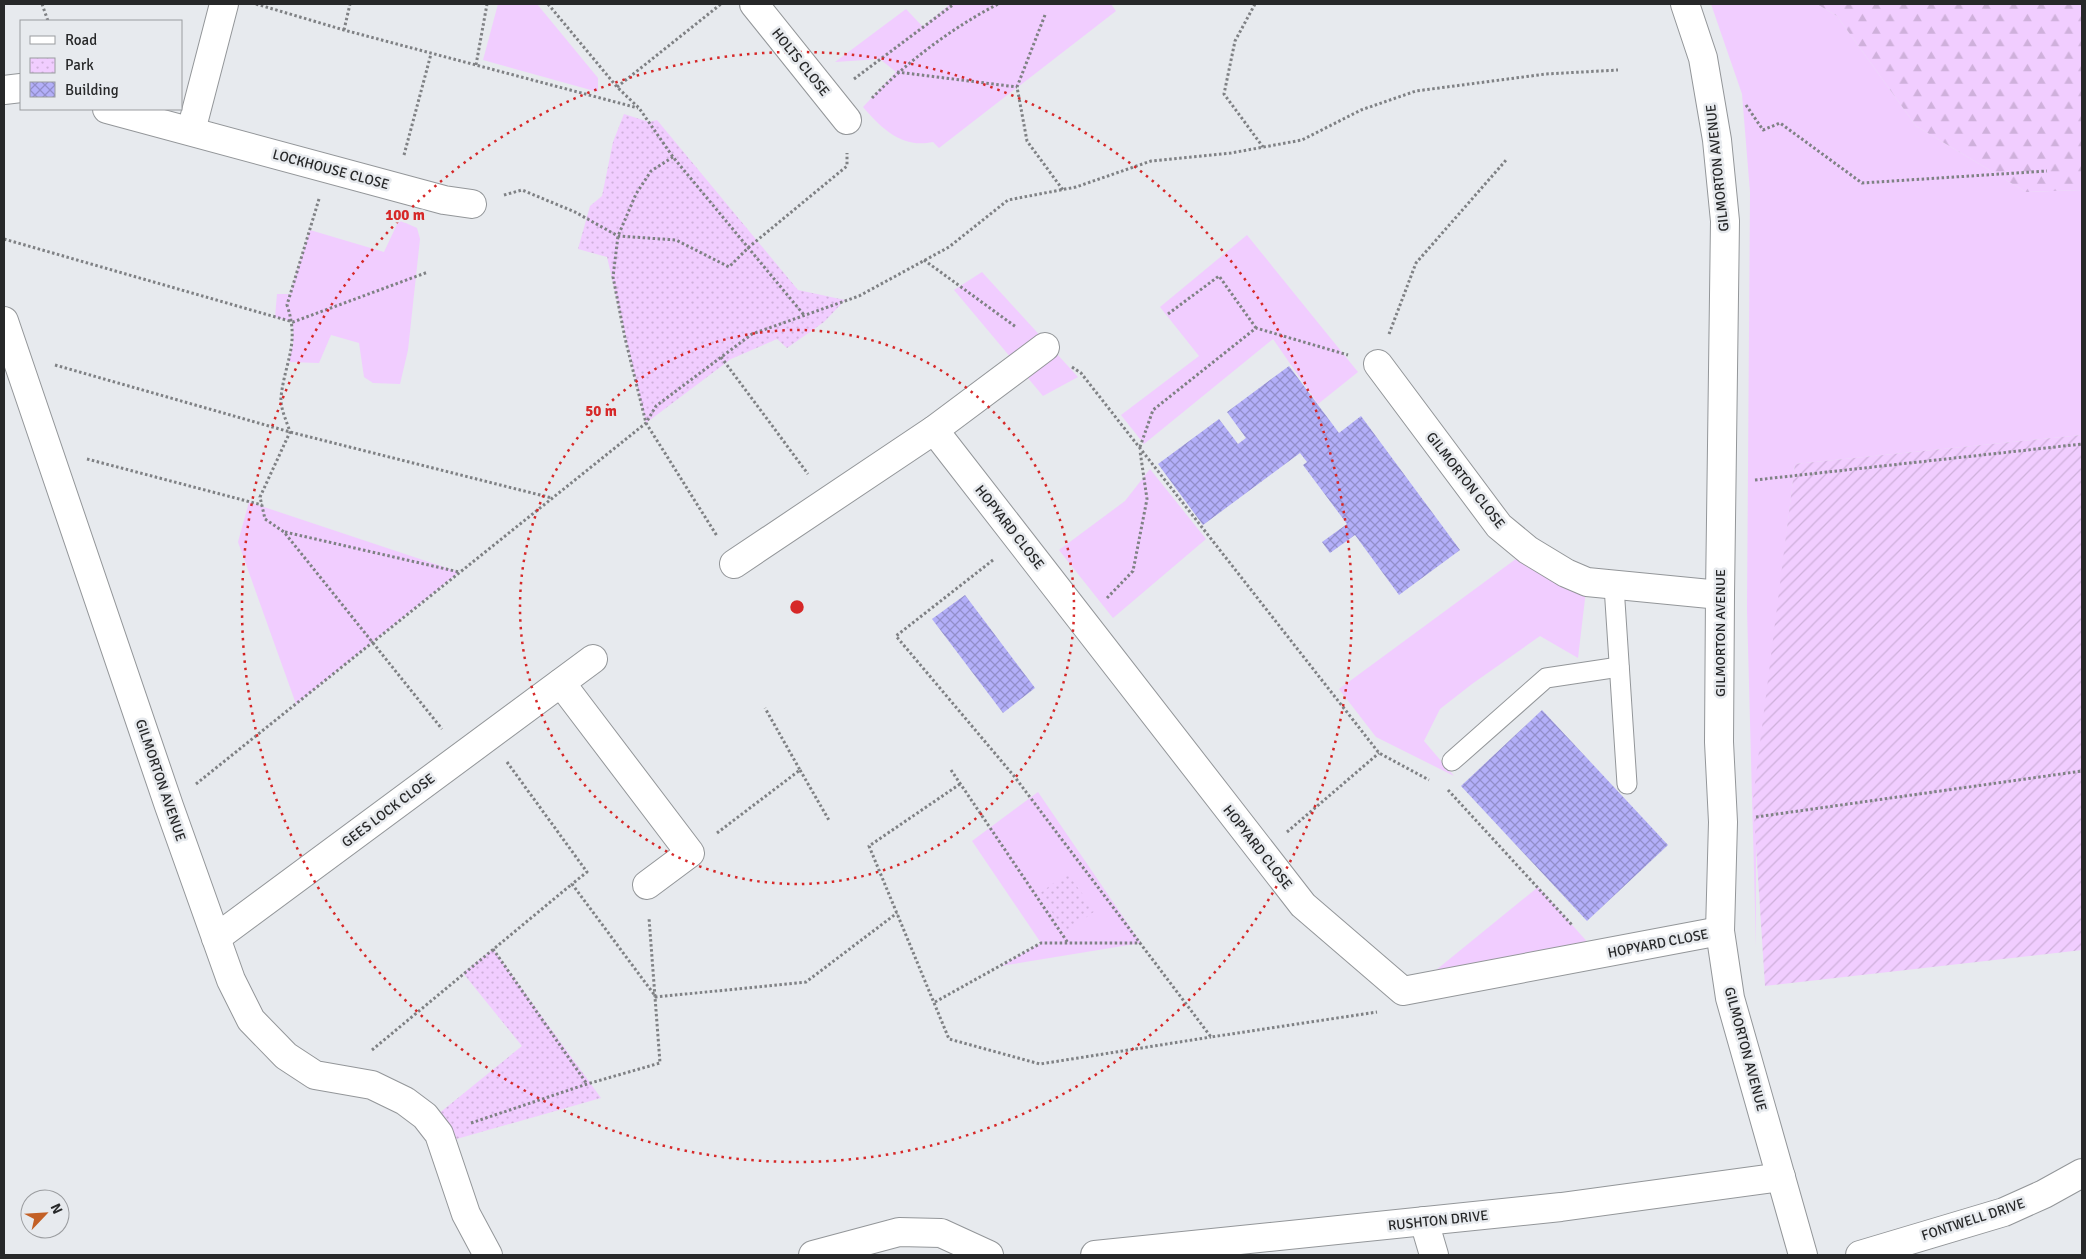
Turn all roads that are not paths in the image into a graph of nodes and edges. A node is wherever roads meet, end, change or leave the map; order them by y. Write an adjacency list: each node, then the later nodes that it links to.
1 (224, 4): 8 (street)
2 (754, 4): 7 (street, HOLTS CLOSE)
3 (1685, 4): 16 (street, GILMORTON AVENUE)
4 (20, 88): 5 (street)
5 (4, 90)
6 (111, 110): 8 (street, LOCKHOUSE CLOSE)
7 (847, 120)
8 (192, 131): 9 (street, LOCKHOUSE CLOSE)
9 (472, 204)
10 (4, 321): 24 (street, GILMORTON AVENUE)
11 (1045, 347): 13 (street)
12 (1378, 364): 15 (street, GILMORTON CLOSE)
13 (934, 430): 14 (street); 23 (street, HOPYARD CLOSE)
14 (734, 564)
15 (1614, 586): 16 (street, GILMORTON CLOSE); 18 (lane)
16 (1720, 595): 23 (street, GILMORTON AVENUE)
17 (593, 659): 19 (street, GEES LOCK CLOSE)
18 (1619, 667): 20 (lane); 21 (lane)
19 (561, 683): 22 (street); 24 (street, GEES LOCK CLOSE)
20 (1452, 761)
21 (1626, 784)
22 (646, 885)
23 (1720, 931): 26 (street, GILMORTON AVENUE)
24 (216, 938): 28 (street, GILMORTON AVENUE)
25 (2082, 1173): 34 (street, FONTWELL DRIVE)
26 (1781, 1177): 27 (street, RUSHTON DRIVE); 33 (street, GILMORTON AVENUE)
27 (1424, 1221): 31 (street, RUSHTON DRIVE); 32 (street)
28 (488, 1255)
29 (813, 1255): 30 (street)
30 (989, 1255)
31 (1095, 1255)
32 (1434, 1255)
33 (1803, 1255)
34 (1860, 1255)

